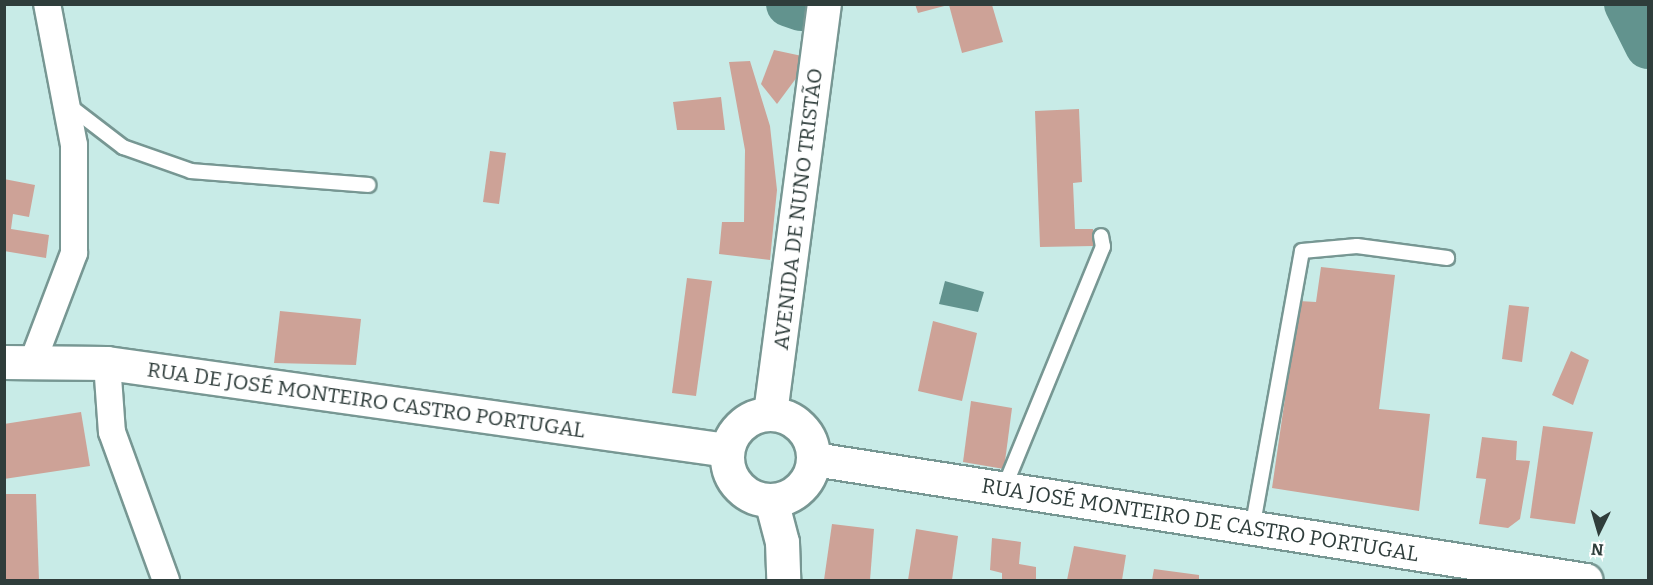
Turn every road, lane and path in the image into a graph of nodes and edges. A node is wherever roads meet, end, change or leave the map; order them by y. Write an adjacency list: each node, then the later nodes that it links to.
1 (46, 4): 3 (street)
2 (824, 4): 9 (main road, AVENIDA DE NUNO TRISTÃO)
3 (66, 103): 4 (lane); 7 (street)
4 (368, 185)
5 (1101, 236): 12 (lane)
6 (1447, 258): 14 (lane)
7 (19, 362): 8 (main road, RUA DE JOSÉ MONTEIRO CASTRO PORTUGAL)
8 (107, 363): 10 (main road, RUA DE JOSÉ MONTEIRO CASTRO PORTUGAL); 15 (street)
9 (770, 413): 10 (main road); 11 (main road)
10 (727, 450): 13 (main road)
11 (814, 459): 12 (main road, RUA JOSÉ MONTEIRO DE CASTRO PORTUGAL); 13 (main road)
12 (1004, 488): 14 (main road, RUA JOSÉ MONTEIRO DE CASTRO PORTUGAL)
13 (771, 500): 16 (main road)
14 (1252, 531): 17 (main road, RUA JOSÉ MONTEIRO DE CASTRO PORTUGAL)
15 (166, 580)
16 (783, 580)
17 (1586, 580)

